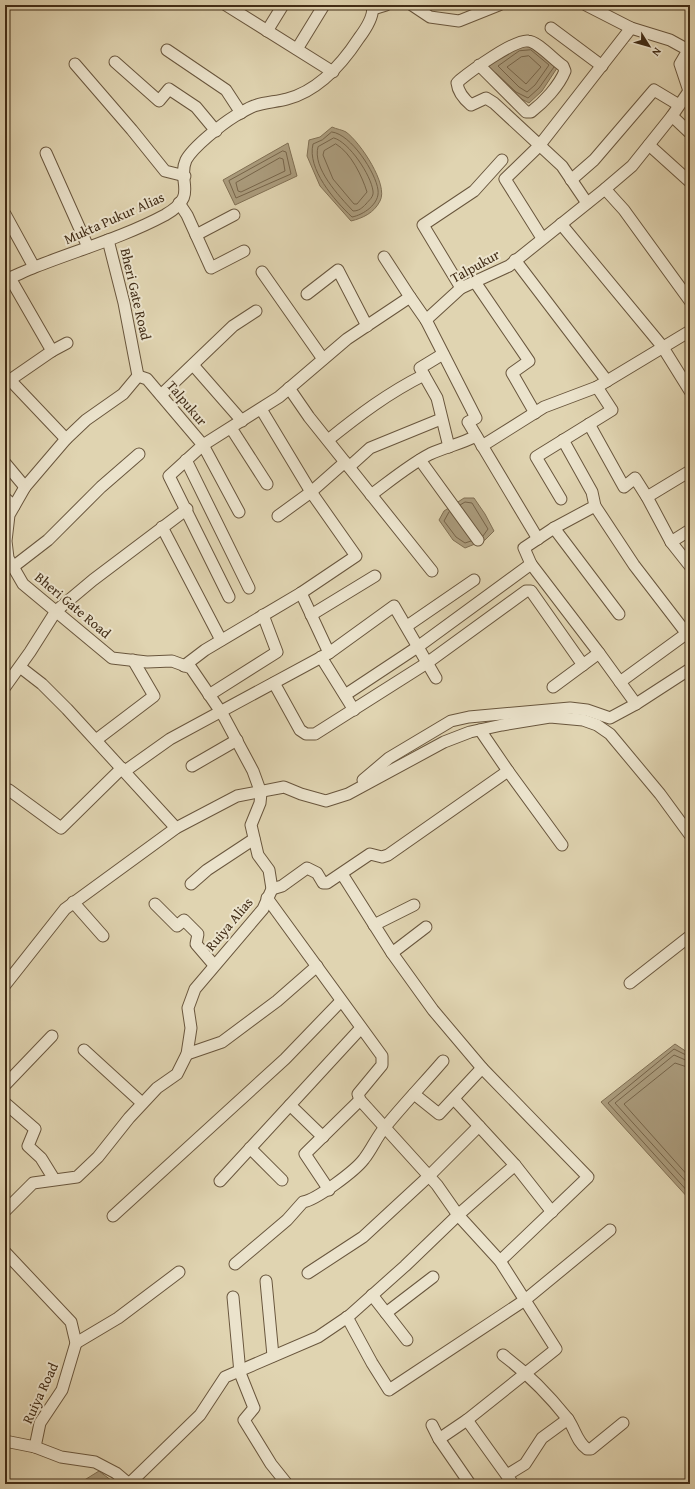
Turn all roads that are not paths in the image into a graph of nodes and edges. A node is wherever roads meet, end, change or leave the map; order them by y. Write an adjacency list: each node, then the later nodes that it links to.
1 (226, 5): 11 (street)
2 (283, 5): 11 (street)
3 (324, 5): 12 (street)
4 (386, 5): 8 (street)
5 (412, 5): 6 (street)
6 (499, 5)
7 (586, 5): 10 (street)
8 (372, 7): 19 (street, Mukta Pukur Alias)
9 (551, 28): 18 (street)
10 (631, 28): 13 (street); 18 (street)
11 (267, 31): 12 (street)
12 (297, 49): 19 (street)
13 (689, 49): 20 (street, Talpukur)
14 (168, 50): 21 (street)
15 (115, 62): 23 (street)
16 (75, 64): 29 (street)
17 (479, 65): 17 (street); 26 (street)
18 (602, 66): 26 (street)
19 (333, 72): 21 (street, Mukta Pukur Alias)
20 (679, 105): 22 (street, Talpukur); 30 (street)
21 (241, 113): 23 (street, Mukta Pukur Alias)
22 (672, 116): 24 (street); 25 (street, Talpukur)
23 (216, 131): 29 (street, Mukta Pukur Alias)
24 (690, 133)
25 (649, 145): 31 (street); 32 (street, Talpukur)
26 (539, 146): 30 (street); 39 (street)
27 (46, 153): 41 (street)
28 (502, 160): 50 (street)
29 (185, 176): 33 (street, Mukta Pukur Alias)
30 (571, 180): 34 (street)
31 (690, 182)
32 (605, 189): 34 (street, Talpukur); 49 (street)
33 (180, 203): 38 (street); 40 (street, Mukta Pukur Alias)
34 (587, 204): 37 (street, Talpukur)
35 (5, 214): 45 (street)
36 (234, 215): 38 (street)
37 (561, 224): 39 (street, Talpukur); 59 (street)
38 (196, 235): 42 (street)
39 (542, 238): 44 (street, Talpukur)
40 (108, 240): 41 (street, Mukta Pukur Alias); 65 (street, Bheri Gate Road)
41 (88, 248): 45 (street, Mukta Pukur Alias)
42 (244, 251)
43 (384, 257): 52 (street)
44 (515, 260): 48 (street, Talpukur); 67 (street)
45 (34, 267): 47 (street, Mukta Pukur Alias)
46 (262, 272): 62 (street)
47 (7, 279): 60 (street)
48 (475, 282): 50 (street, Talpukur); 73 (street)
49 (686, 286): 53 (street)
50 (461, 288): 55 (street, Talpukur)
51 (307, 294): 56 (street)
52 (410, 297): 55 (street); 56 (street, Talpukur)
53 (690, 301)
54 (256, 311): 63 (street)
55 (426, 320): 61 (street)
56 (367, 326): 62 (street, Talpukur)
57 (690, 331): 59 (street)
58 (67, 343): 60 (street)
59 (662, 346): 67 (street); 70 (street)
60 (52, 351): 66 (street)
61 (444, 354): 64 (street); 78 (street)
62 (323, 359): 69 (street, Talpukur)
63 (193, 365): 71 (street); 75 (street)
64 (424, 375): 74 (street); 80 (street)
65 (138, 376): 71 (street, Talpukur); 79 (street, Bheri Gate Road)
66 (8, 381): 79 (street)
67 (607, 381): 68 (street)
68 (597, 387): 73 (street); 76 (street)
69 (289, 388): 72 (street, Talpukur); 80 (street)
70 (690, 391)
71 (161, 395): 82 (street, Talpukur)
72 (261, 409): 75 (street, Talpukur); 93 (street)
73 (534, 414): 83 (street)
74 (442, 419): 84 (street); 89 (street)
75 (242, 422): 77 (street, Talpukur)
76 (589, 424): 81 (street); 95 (street)
77 (231, 428): 82 (street, Talpukur); 91 (street)
78 (476, 436): 83 (street); 84 (street)
79 (66, 438): 92 (street, Bheri Gate Road)
80 (328, 440): 89 (street)
81 (563, 440): 97 (street); 99 (street)
82 (203, 445): 86 (street); 101 (street)
83 (482, 446): 106 (street)
84 (449, 447): 87 (street)
85 (139, 454): 109 (street)
86 (186, 460): 100 (street); 115 (street)
87 (420, 460): 94 (street); 107 (street)
88 (5, 463): 92 (street)
89 (347, 464): 93 (street); 94 (street)
90 (690, 472): 95 (street)
91 (267, 484)
92 (25, 487): 98 (street, Bheri Gate Road)
93 (311, 492): 102 (street); 116 (street)
94 (371, 495): 112 (street)
95 (647, 497): 108 (street)
96 (5, 498): 98 (street)
97 (561, 499)
98 (14, 506): 109 (street, Bheri Gate Road)
99 (595, 506): 104 (street); 123 (street)
100 (187, 509): 103 (street); 117 (street)
101 (239, 512)
102 (278, 516)
103 (162, 527): 118 (street); 124 (street)
104 (554, 528): 106 (street); 119 (street)
105 (690, 530): 108 (street)
106 (538, 539): 110 (street)
107 (478, 540)
108 (671, 542): 111 (street)
109 (9, 562): 118 (street, Bheri Gate Road)
110 (531, 564): 125 (street); 126 (street)
111 (690, 566)
112 (432, 571)
113 (375, 576): 121 (street)
114 (474, 580): 122 (street)
115 (249, 588)
116 (301, 593): 120 (street); 121 (street)
117 (229, 598)
118 (56, 611): 128 (street, Bheri Gate Road); 132 (street)
119 (619, 614)
120 (263, 615): 124 (street); 139 (street)
121 (311, 615): 127 (street)
122 (407, 626): 125 (street); 127 (street)
123 (688, 633): 135 (street)
124 (221, 640): 131 (street)
125 (419, 646): 129 (street); 140 (street)
126 (599, 653): 130 (street); 135 (street)
127 (325, 655): 136 (street); 140 (street)
128 (133, 660): 131 (street, Bheri Gate Road); 145 (street)
129 (427, 663): 130 (street); 134 (street); 142 (street)
130 (582, 665): 138 (street)
131 (184, 666): 139 (street, Bheri Gate Road)
132 (20, 667): 137 (street); 145 (street)
133 (690, 669): 141 (street)
134 (436, 678)
135 (620, 682): 141 (street)
136 (274, 683): 142 (street); 143 (street)
137 (5, 687)
138 (553, 687)
139 (209, 695): 143 (street, Bheri Gate Road)
140 (345, 695): 142 (street)
141 (636, 704): 152 (street)
142 (354, 710)
143 (221, 713): 146 (street, Bheri Gate Road); 148 (street)
144 (480, 730): 149 (street); 152 (street); 154 (street)
145 (96, 740): 148 (street)
146 (237, 740): 147 (street); 151 (street, Bheri Gate Road)
147 (192, 766)
148 (124, 769): 150 (street); 153 (street)
149 (508, 771): 156 (street); 157 (street)
150 (9, 790)
151 (261, 792): 152 (street); 153 (street); 155 (street)
152 (348, 794)
153 (176, 828): 160 (street)
154 (690, 835)
155 (254, 839): 158 (street); 159 (street)
156 (562, 845)
157 (342, 874): 159 (street); 163 (street)
158 (191, 884)
159 (270, 893): 168 (street, Ruiya Alias); 169 (street)
160 (73, 902): 165 (street); 171 (street)
161 (155, 904): 168 (street)
162 (414, 905): 163 (street)
163 (374, 925): 167 (street)
164 (426, 927): 167 (street)
165 (103, 936)
166 (690, 936): 170 (street)
167 (392, 953): 178 (street)
168 (214, 965): 176 (street, Ruiya Alias)
169 (317, 966): 172 (street); 176 (street)
170 (630, 984)
171 (5, 985)
172 (341, 1001): 173 (street); 199 (street)
173 (361, 1028): 182 (street); 185 (street)
174 (52, 1036): 179 (street)
175 (84, 1050): 184 (street)
176 (187, 1054): 184 (street, Ruiya Alias)
177 (443, 1061): 180 (street)
178 (482, 1068): 181 (street); 197 (street)
179 (5, 1085)
180 (414, 1094): 181 (street); 187 (street)
181 (454, 1098): 186 (street)
182 (360, 1100): 187 (street); 188 (street)
183 (5, 1103): 192 (street)
184 (142, 1103): 192 (street, Ruiya Alias)
185 (290, 1105): 188 (street); 189 (street)
186 (479, 1126): 190 (street); 191 (street)
187 (384, 1127): 191 (street); 195 (street)
188 (322, 1137): 195 (street)
189 (250, 1148): 193 (street); 194 (street)
190 (515, 1165): 197 (street); 198 (street)
191 (429, 1176): 198 (street); 205 (street)
192 (54, 1179): 196 (street, Ruiya Alias)
193 (282, 1180)
194 (220, 1181)
195 (329, 1190): 203 (street)
196 (5, 1211)
197 (552, 1212): 202 (street)
198 (458, 1215): 202 (street); 208 (street)
199 (113, 1216)
200 (610, 1230): 210 (street)
201 (5, 1252): 214 (street, Ruiya Road)
202 (500, 1261): 210 (street)
203 (235, 1264)
204 (179, 1272): 214 (street)
205 (308, 1273)
206 (433, 1277): 211 (street)
207 (266, 1280): 216 (street)
208 (372, 1295): 211 (street); 212 (street)
209 (233, 1297): 217 (street)
210 (525, 1300): 212 (street); 218 (street)
211 (386, 1313): 213 (street)
212 (347, 1317): 216 (street)
213 (407, 1340)
214 (76, 1343): 225 (street, Ruiya Road)
215 (503, 1355): 218 (street)
216 (273, 1356): 217 (street)
217 (239, 1371): 227 (street); 228 (street)
218 (526, 1372): 219 (street); 220 (street)
219 (568, 1419): 222 (street); 226 (street)
220 (467, 1420): 223 (street); 226 (street)
221 (432, 1424): 223 (street)
222 (623, 1424)
223 (440, 1439): 229 (street)
224 (5, 1441): 225 (street)
225 (35, 1447): 227 (street, Ruiya Road)
226 (510, 1480)
227 (130, 1484)
228 (287, 1484)
229 (470, 1484)

